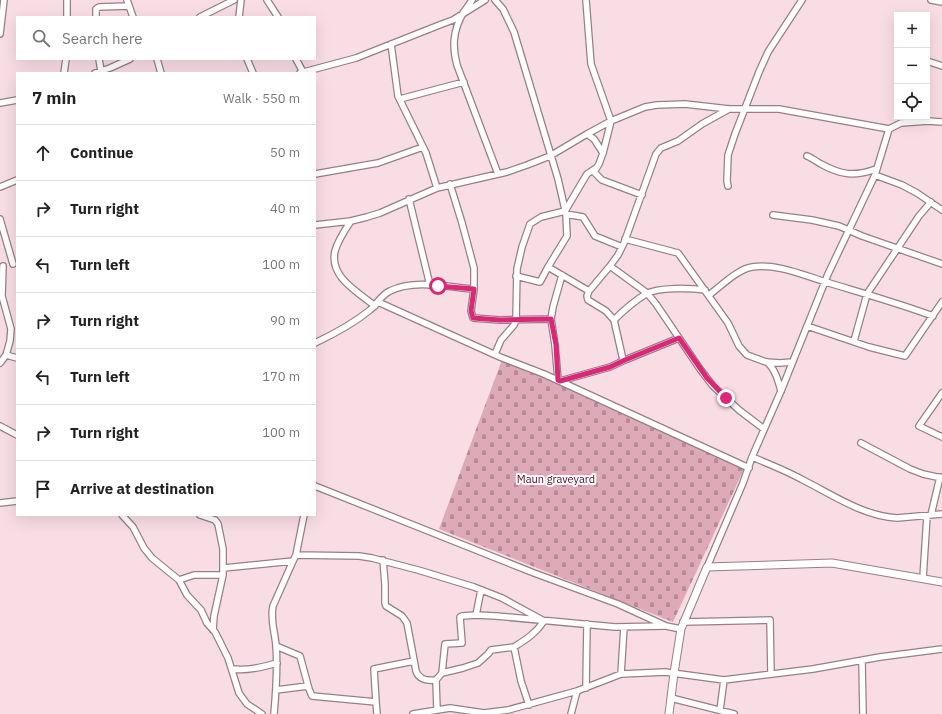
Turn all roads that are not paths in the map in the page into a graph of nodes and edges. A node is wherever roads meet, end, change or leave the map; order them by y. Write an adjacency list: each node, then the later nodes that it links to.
1 (4, 0): 22 (street)
2 (67, 0): 16 (street)
3 (127, 0): 14 (street)
4 (234, 0): 19 (street)
5 (241, 0): 20 (street)
6 (267, 0): 21 (street)
7 (472, 0): 15 (street)
8 (485, 0): 15 (street)
9 (495, 0): 52 (street)
10 (586, 0): 45 (street)
11 (802, 0): 43 (street)
12 (931, 0): 13 (street)
13 (942, 2)
14 (129, 6): 17 (street); 18 (street)
15 (463, 14): 23 (street); 38 (street)
16 (67, 16)
17 (96, 16)
18 (133, 16)
19 (202, 16)
20 (239, 16)
21 (277, 16)
22 (0, 34)
23 (391, 44): 37 (street); 39 (street)
24 (66, 60): 32 (street)
25 (99, 60): 33 (street)
26 (128, 60): 33 (street)
27 (157, 60): 34 (street)
28 (247, 60): 35 (street)
29 (296, 60): 36 (street)
30 (930, 62): 31 (street)
31 (942, 66)
32 (64, 72)
33 (98, 72)
34 (161, 72)
35 (253, 72)
36 (302, 72)
37 (310, 72)
38 (464, 82): 39 (street); 57 (street)
39 (400, 99): 50 (street)
40 (16, 100): 41 (street)
41 (0, 103)
42 (729, 109): 43 (street); 45 (street); 63 (street)
43 (745, 109): 48 (street); 60 (street)
44 (902, 120): 47 (street)
45 (611, 121): 49 (street); 51 (street)
46 (942, 122): 47 (street)
47 (901, 123): 48 (street)
48 (889, 129): 55 (street)
49 (587, 134): 51 (street); 52 (street)
50 (423, 147): 56 (street); 62 (street)
51 (603, 153): 54 (street)
52 (550, 156): 57 (street); 67 (street)
53 (807, 156): 55 (street)
54 (596, 168): 63 (street); 67 (street)
55 (876, 172): 65 (street); 72 (street)
56 (316, 174)
57 (498, 174): 59 (street)
58 (16, 180): 61 (street)
59 (450, 184): 62 (street); 85 (street)
60 (728, 186)
61 (0, 187)
62 (437, 188): 64 (street)
63 (642, 194): 73 (street)
64 (409, 199): 70 (street); 84 (street)
65 (931, 202): 66 (street); 75 (street)
66 (942, 210)
67 (566, 212): 74 (street); 80 (street); 82 (street)
68 (773, 215): 72 (street)
69 (0, 219): 76 (street)
70 (351, 221): 71 (street); 91 (street)
71 (316, 225)
72 (848, 230): 75 (street); 83 (street)
73 (626, 239): 74 (street); 88 (street)
74 (622, 247): 79 (street)
75 (898, 248): 77 (street); 89 (street)
76 (15, 264): 78 (street)
77 (942, 264)
78 (1, 266): 101 (street)
79 (610, 266): 86 (street); 87 (street)
80 (548, 267): 81 (street); 82 (street)
81 (562, 275): 86 (street); 93 (street)
82 (516, 276): 94 (street)
83 (825, 282): 88 (street); 89 (street); 96 (street)
84 (430, 285): 85 (street); 91 (street)
85 (474, 289): 94 (street)
86 (589, 291): 95 (street)
87 (647, 293): 88 (street); 95 (street); 97 (street)
88 (707, 293): 104 (street)
89 (866, 294): 92 (street); 98 (street)
90 (942, 302): 92 (street)
91 (376, 304): 99 (street); 100 (street)
92 (933, 316): 98 (street)
93 (551, 319): 94 (street); 107 (street)
94 (516, 320): 100 (street)
95 (614, 320): 103 (street)
96 (807, 326): 98 (street); 105 (street)
97 (679, 338): 103 (street); 111 (street)
98 (854, 341)
99 (316, 342)
100 (495, 354): 107 (street)
101 (6, 355): 102 (street); 106 (street)
102 (16, 358)
103 (623, 360): 107 (street)
104 (766, 362): 105 (street); 108 (street)
105 (792, 362): 108 (street)
106 (0, 363)
107 (559, 381): 116 (street)
108 (781, 391): 111 (street)
109 (942, 392): 113 (street)
110 (0, 426): 112 (street)
111 (764, 429): 115 (street)
112 (16, 434)
113 (942, 437)
114 (861, 443): 117 (street)
115 (752, 457): 116 (street); 125 (street)
116 (749, 468): 129 (street)
117 (941, 477): 125 (street)
118 (316, 486): 139 (street)
119 (16, 501): 120 (street)
120 (0, 502)
121 (942, 514): 125 (street)
122 (123, 516): 132 (street)
123 (203, 516): 130 (street)
124 (304, 516): 126 (street)
125 (929, 516): 131 (street)
126 (296, 554): 127 (street); 128 (street)
127 (383, 560): 134 (street); 146 (street)
128 (293, 561): 130 (street); 143 (street)
129 (707, 568): 131 (street); 137 (street)
130 (224, 571): 132 (street); 142 (street)
131 (923, 578): 133 (street)
132 (179, 580): 142 (street)
133 (942, 582)
134 (481, 590): 135 (street); 136 (street)
135 (476, 615): 136 (street); 150 (street)
136 (544, 621): 138 (street); 144 (street)
137 (683, 622): 141 (street); 153 (street)
138 (587, 624): 140 (street); 157 (street)
139 (666, 626): 140 (street); 141 (street)
140 (624, 627): 152 (street)
141 (681, 629): 151 (street)
142 (213, 630): 149 (street)
143 (276, 646): 148 (street); 156 (street)
144 (514, 647): 150 (street); 162 (street)
145 (942, 649): 147 (street)
146 (414, 660): 154 (street); 161 (street)
147 (862, 661): 153 (street); 174 (street)
148 (277, 663): 149 (street); 158 (street)
149 (233, 669): 167 (street)
150 (442, 673): 154 (street)
151 (674, 673): 152 (street); 155 (street); 160 (street)
152 (621, 674): 157 (street)
153 (771, 674): 155 (street)
154 (436, 680): 163 (street)
155 (724, 680): 164 (street)
156 (308, 686): 158 (street); 161 (street)
157 (586, 688): 159 (street)
158 (276, 690): 168 (street)
159 (577, 691): 162 (street); 171 (street)
160 (671, 698): 164 (street); 172 (street)
161 (376, 702): 169 (street)
162 (529, 705): 166 (street)
163 (437, 710): 165 (street); 166 (street)
164 (720, 710): 173 (street)
165 (430, 712): 170 (street)
166 (495, 713)
167 (262, 714)
168 (274, 714)
169 (377, 714)
170 (412, 714)
171 (570, 714)
172 (669, 714)
173 (734, 714)
174 (863, 714)

